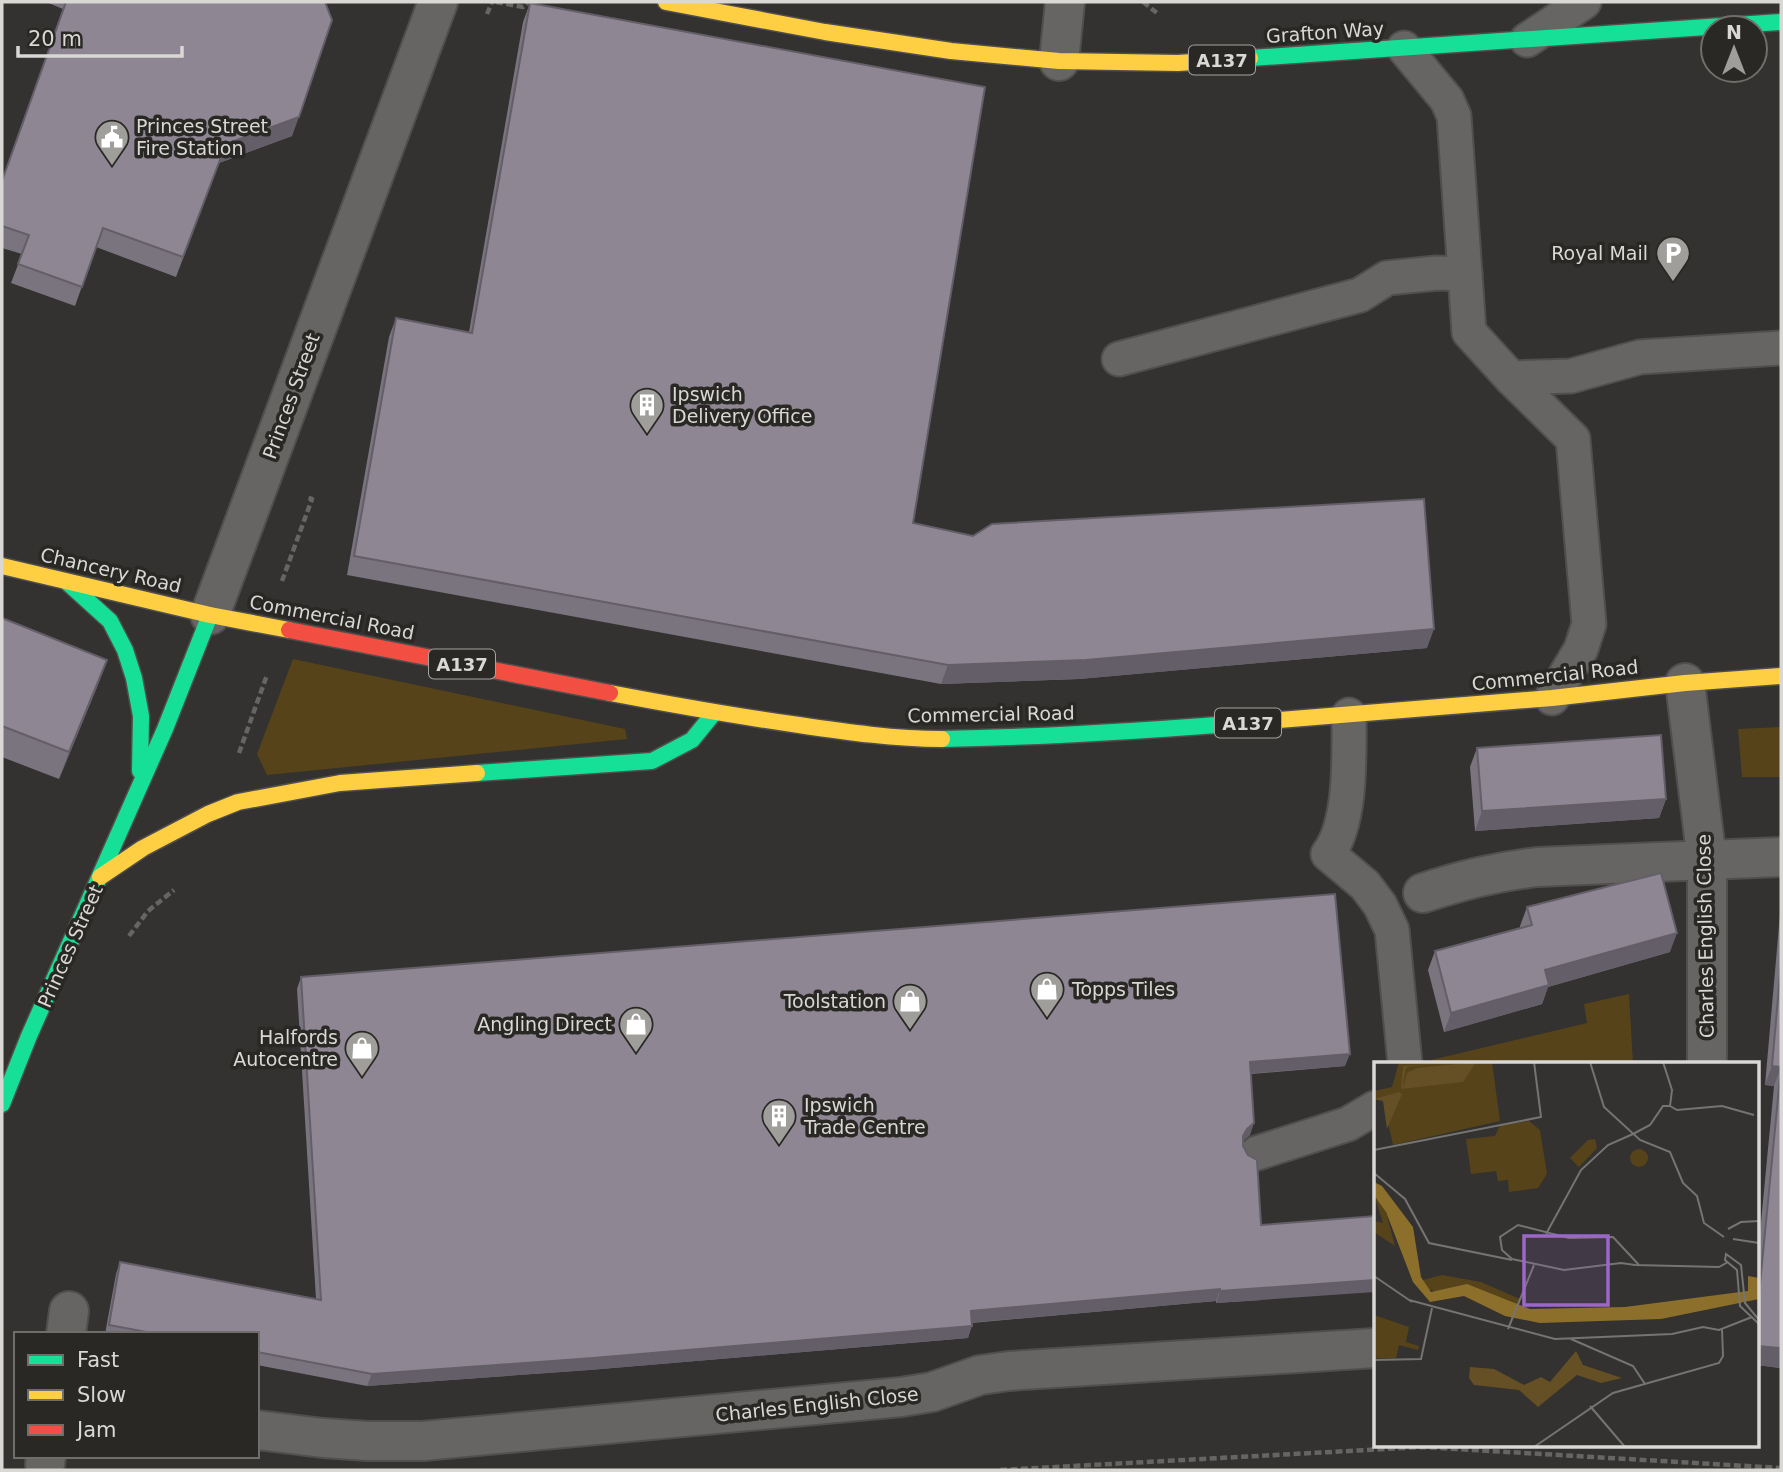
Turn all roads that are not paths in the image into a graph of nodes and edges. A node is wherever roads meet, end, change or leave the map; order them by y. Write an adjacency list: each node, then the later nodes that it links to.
1 (438, 2): 15 (street, Princes Street)
2 (666, 2): 8 (main road, Grafton Way / A137)
3 (1065, 2): 8 (street)
4 (1584, 2): 6 (lane)
5 (1699, 22): 6 (main road, Grafton Way / A137)
6 (1527, 40): 7 (main road, Grafton Way / A137)
7 (1404, 48): 8 (main road, Grafton Way / A137); 9 (lane)
8 (1059, 61)
9 (1465, 274): 11 (lane); 12 (lane)
10 (1781, 348): 12 (lane)
11 (1119, 359)
12 (1511, 378): 18 (lane)
13 (2, 566): 14 (main road, Chancery Road / A137)
14 (67, 582): 15 (main road, Chancery Road / A137); 21 (main road, Princes Street)
15 (210, 615): 19 (main road, Commercial Road / A137); 21 (main road, Princes Street)
16 (1781, 676): 17 (main road, Commercial Road / A137)
17 (1685, 683): 18 (main road, Commercial Road / A137); 23 (street, Charles English Close)
18 (1552, 698): 20 (main road, Commercial Road / A137)
19 (714, 713): 20 (main road, Commercial Road / A137); 24 (main road)
20 (1349, 715): 26 (lane)
21 (139, 787): 24 (main road, Princes Street)
22 (1781, 857): 23 (street)
23 (1707, 861): 25 (street); 27 (street, Charles English Close)
24 (100, 877): 28 (main road, Princes Street)
25 (1423, 893)
26 (1405, 1062)
27 (1707, 1062)
28 (2, 1104)
29 (1374, 1109): 30 (lane)
30 (1257, 1153)
31 (1374, 1348): 32 (street, Charles English Close)
32 (259, 1430)

